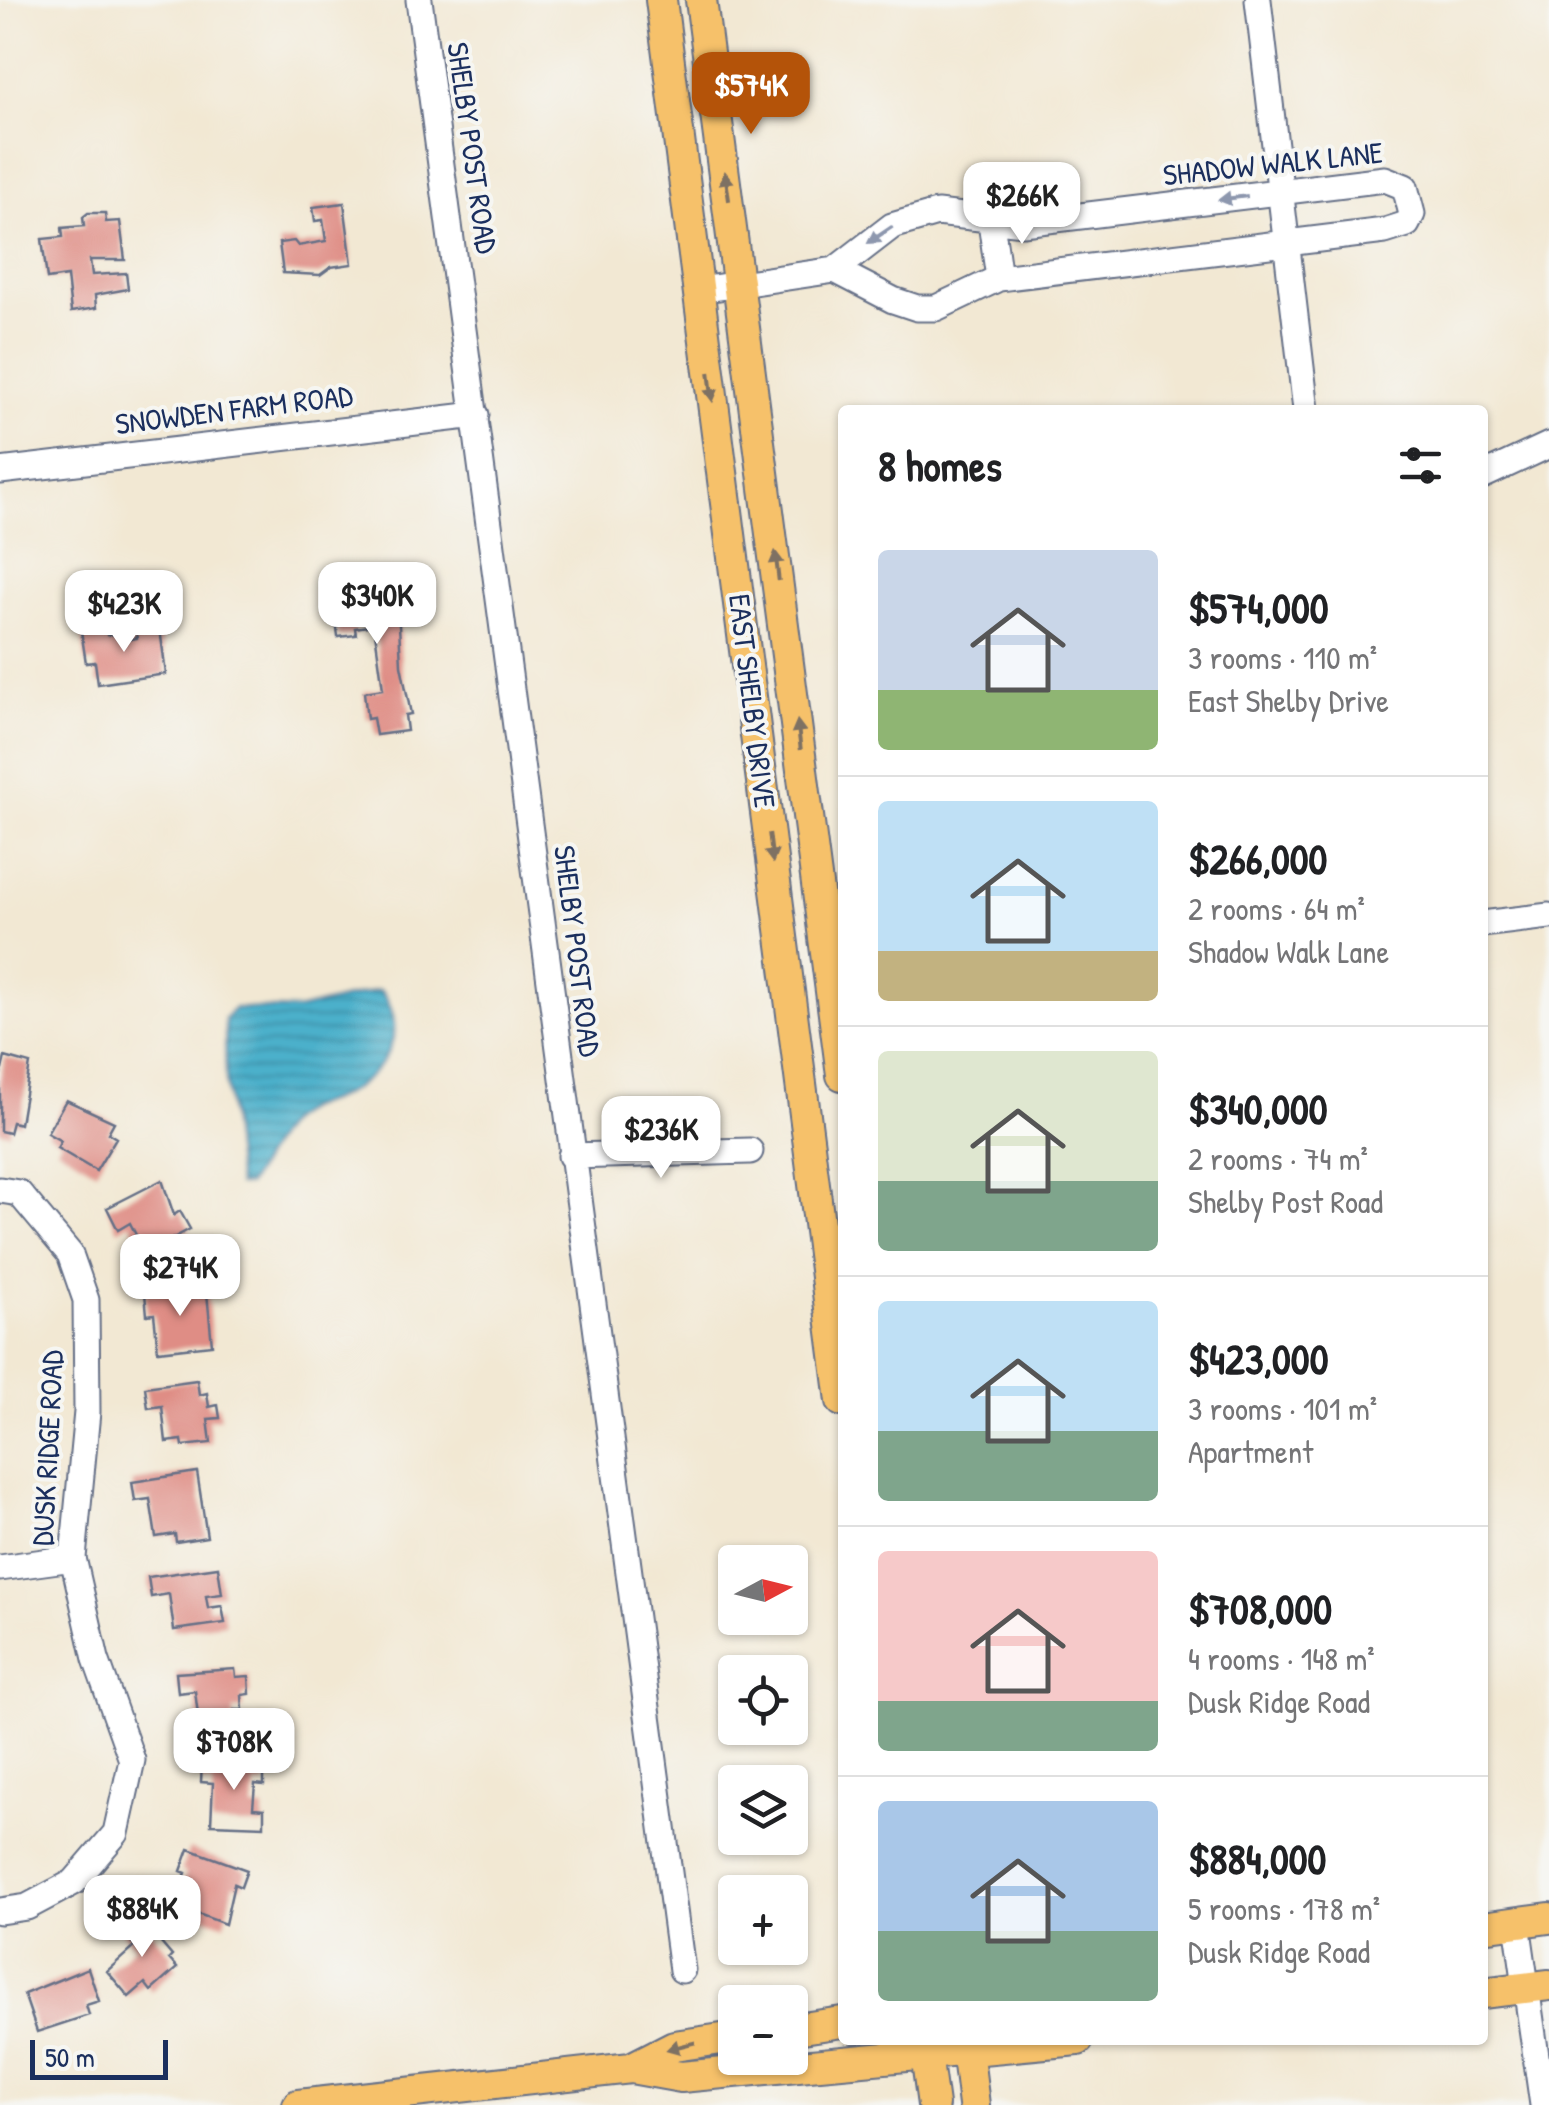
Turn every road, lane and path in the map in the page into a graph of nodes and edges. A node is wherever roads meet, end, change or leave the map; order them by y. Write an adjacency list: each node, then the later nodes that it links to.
1 (419, 0): 13 (street, SHELBY POST ROAD)
2 (661, 0): 11 (main road, EAST SHELBY DRIVE)
3 (701, 0): 10 (main road, EAST SHELBY DRIVE, one-way to 3)
4 (1258, 0): 5 (street)
5 (1278, 191): 6 (street, SHADOW WALK LANE, one-way to 6); 7 (street); 7 (street, SHADOW WALK LANE)
6 (992, 222): 8 (street, SHADOW WALK LANE, one-way to 8); 9 (street)
7 (1283, 243): 9 (street, SHADOW WALK LANE); 12 (street)
8 (835, 270): 9 (street, SHADOW WALK LANE); 10 (street, SHADOW WALK LANE)
9 (999, 278)
10 (741, 283): 11 (street, SHADOW WALK LANE); 19 (main road, EAST SHELBY DRIVE, one-way to 10)
11 (699, 290): 23 (main road, EAST SHELBY DRIVE, one-way to 23)
12 (1305, 405)
13 (476, 415): 15 (street, SNOWDEN FARM ROAD); 21 (street, SHELBY POST ROAD)
14 (1549, 445): 16 (street)
15 (0, 471)
16 (1488, 473)
17 (1549, 916): 18 (street)
18 (1488, 923)
19 (838, 1043)
20 (750, 1150): 21 (street)
21 (570, 1156): 30 (street, SHELBY POST ROAD)
22 (10, 1192): 24 (street, DUSK RIDGE ROAD)
23 (838, 1370)
24 (74, 1558): 25 (street); 26 (street, DUSK RIDGE ROAD)
25 (0, 1568)
26 (0, 1911)
27 (1549, 1918): 28 (main road)
28 (1517, 1923): 29 (main road); 31 (street)
29 (1488, 1927)
30 (682, 1970)
31 (1537, 1986): 32 (main road); 42 (street)
32 (1488, 1992)
33 (838, 2023): 34 (main road)
34 (808, 2027)
35 (718, 2040): 38 (main road, one-way to 38)
36 (967, 2046): 37 (main road); 41 (main road)
37 (925, 2048): 38 (main road); 40 (main road)
38 (631, 2068): 39 (main road)
39 (298, 2105)
40 (933, 2105)
41 (974, 2105)
42 (1543, 2105)

